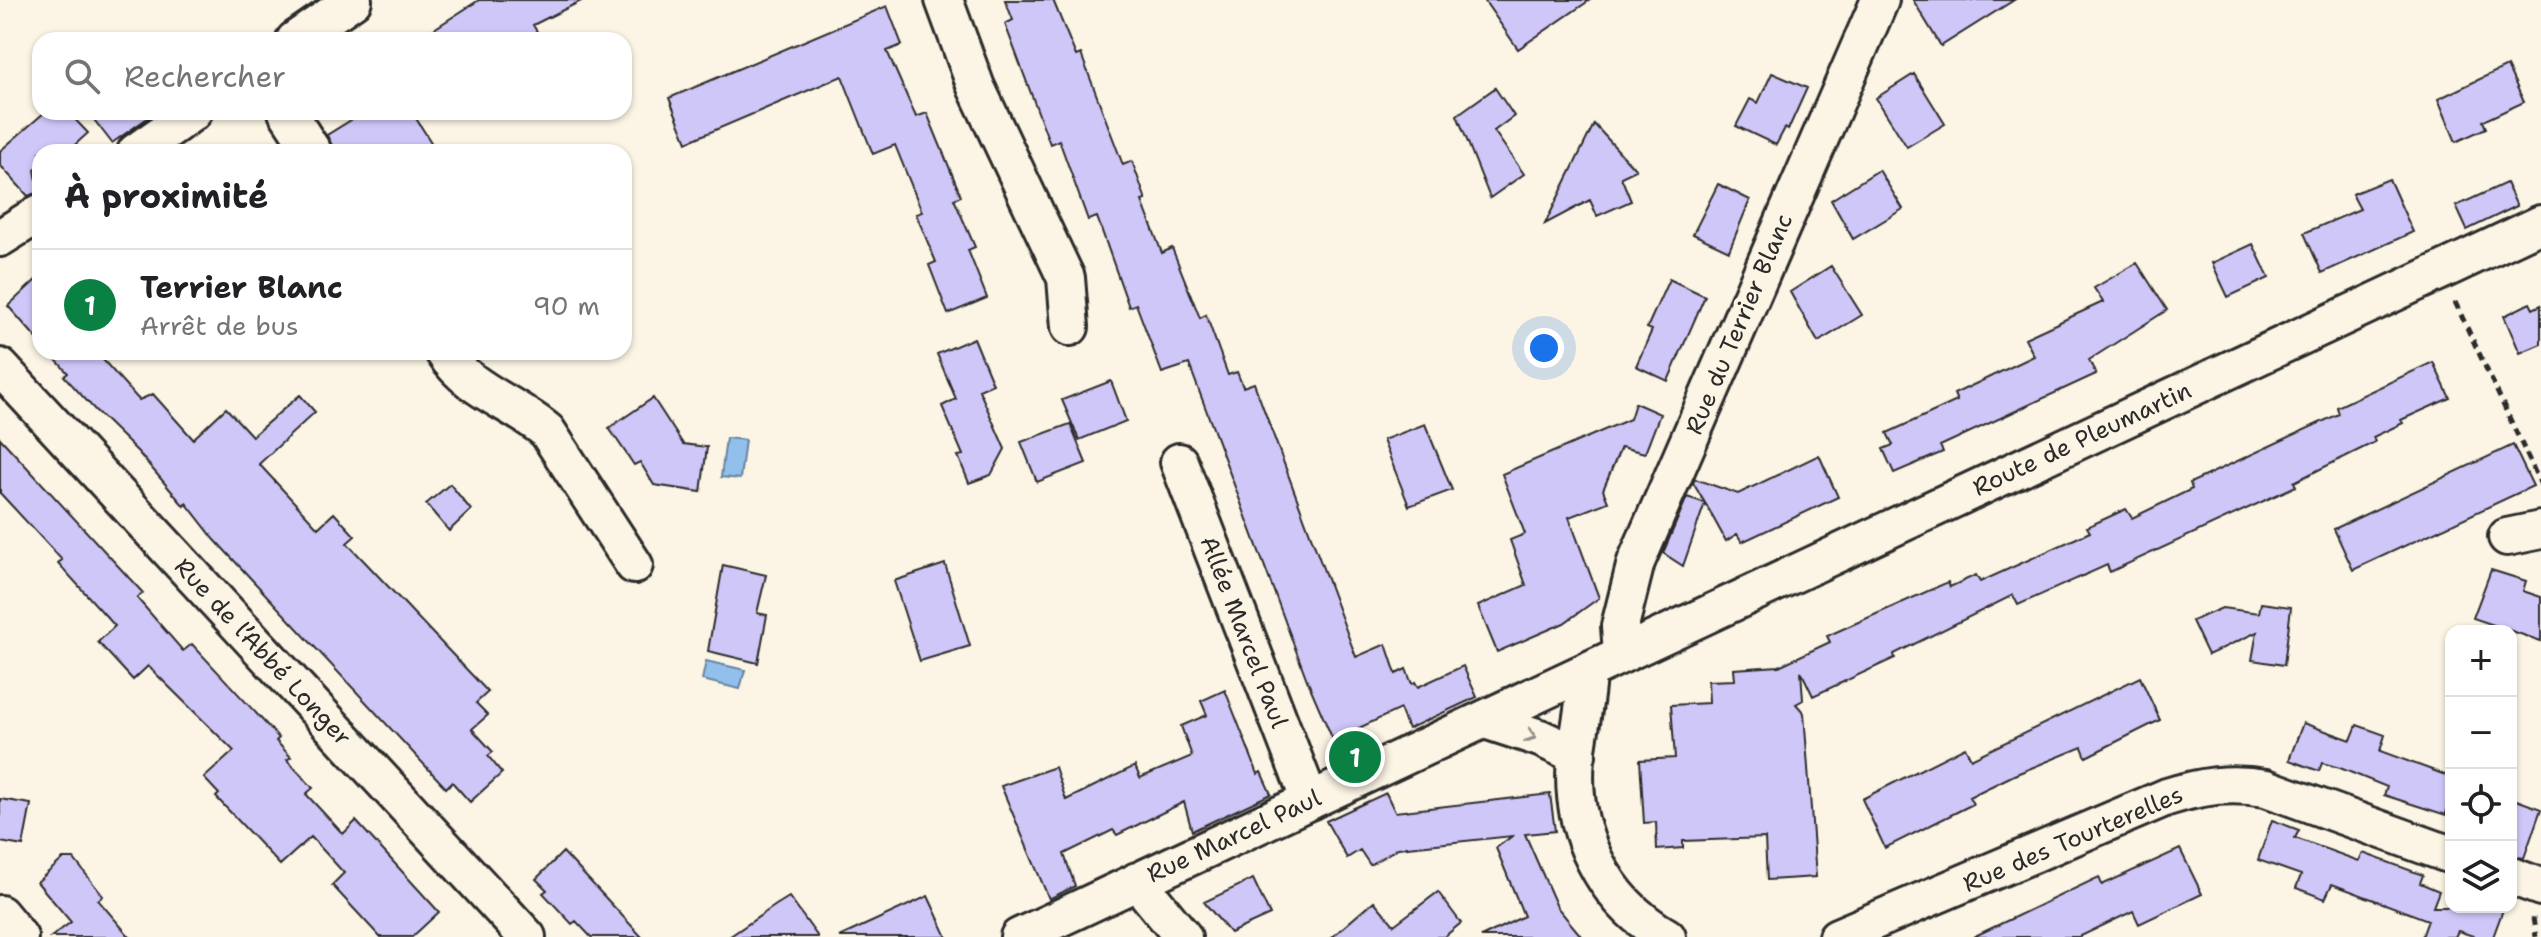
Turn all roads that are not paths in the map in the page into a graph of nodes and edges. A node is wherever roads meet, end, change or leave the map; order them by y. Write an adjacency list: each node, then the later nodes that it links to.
1 (353, 0): 4 (street)
2 (944, 0): 10 (street)
3 (1880, 0): 15 (street, Rue du Terrier Blanc)
4 (307, 32)
5 (182, 120): 7 (street)
6 (292, 120): 8 (street)
7 (147, 144)
8 (308, 144)
9 (2541, 224): 15 (street, Route de Pleumartin)
10 (1070, 327)
11 (450, 360): 14 (street)
12 (0, 367): 27 (street, Rue de l’Abbé Longer)
13 (1179, 462): 19 (street, Allée Marcel Paul)
14 (634, 565)
15 (1622, 654): 16 (street, Rue Marcel Paul)
16 (1587, 672): 17 (street, Rue Marcel Paul); 18 (street)
17 (1485, 720): 18 (street, one-way to 18); 19 (street, Rue Marcel Paul)
18 (1577, 755): 30 (street)
19 (1310, 801): 22 (street, Rue Marcel Paul)
20 (2445, 853): 25 (street, Rue des Tourterelles)
21 (2517, 878): 23 (street)
22 (1137, 881): 28 (street, Rue Marcel Paul); 29 (street)
23 (2541, 887)
24 (0, 914): 26 (street)
25 (1876, 931): 31 (street, Rue des Tourterelles)
26 (19, 937)
27 (527, 937)
28 (1019, 937)
29 (1183, 937)
30 (1667, 937)
31 (1837, 937)

